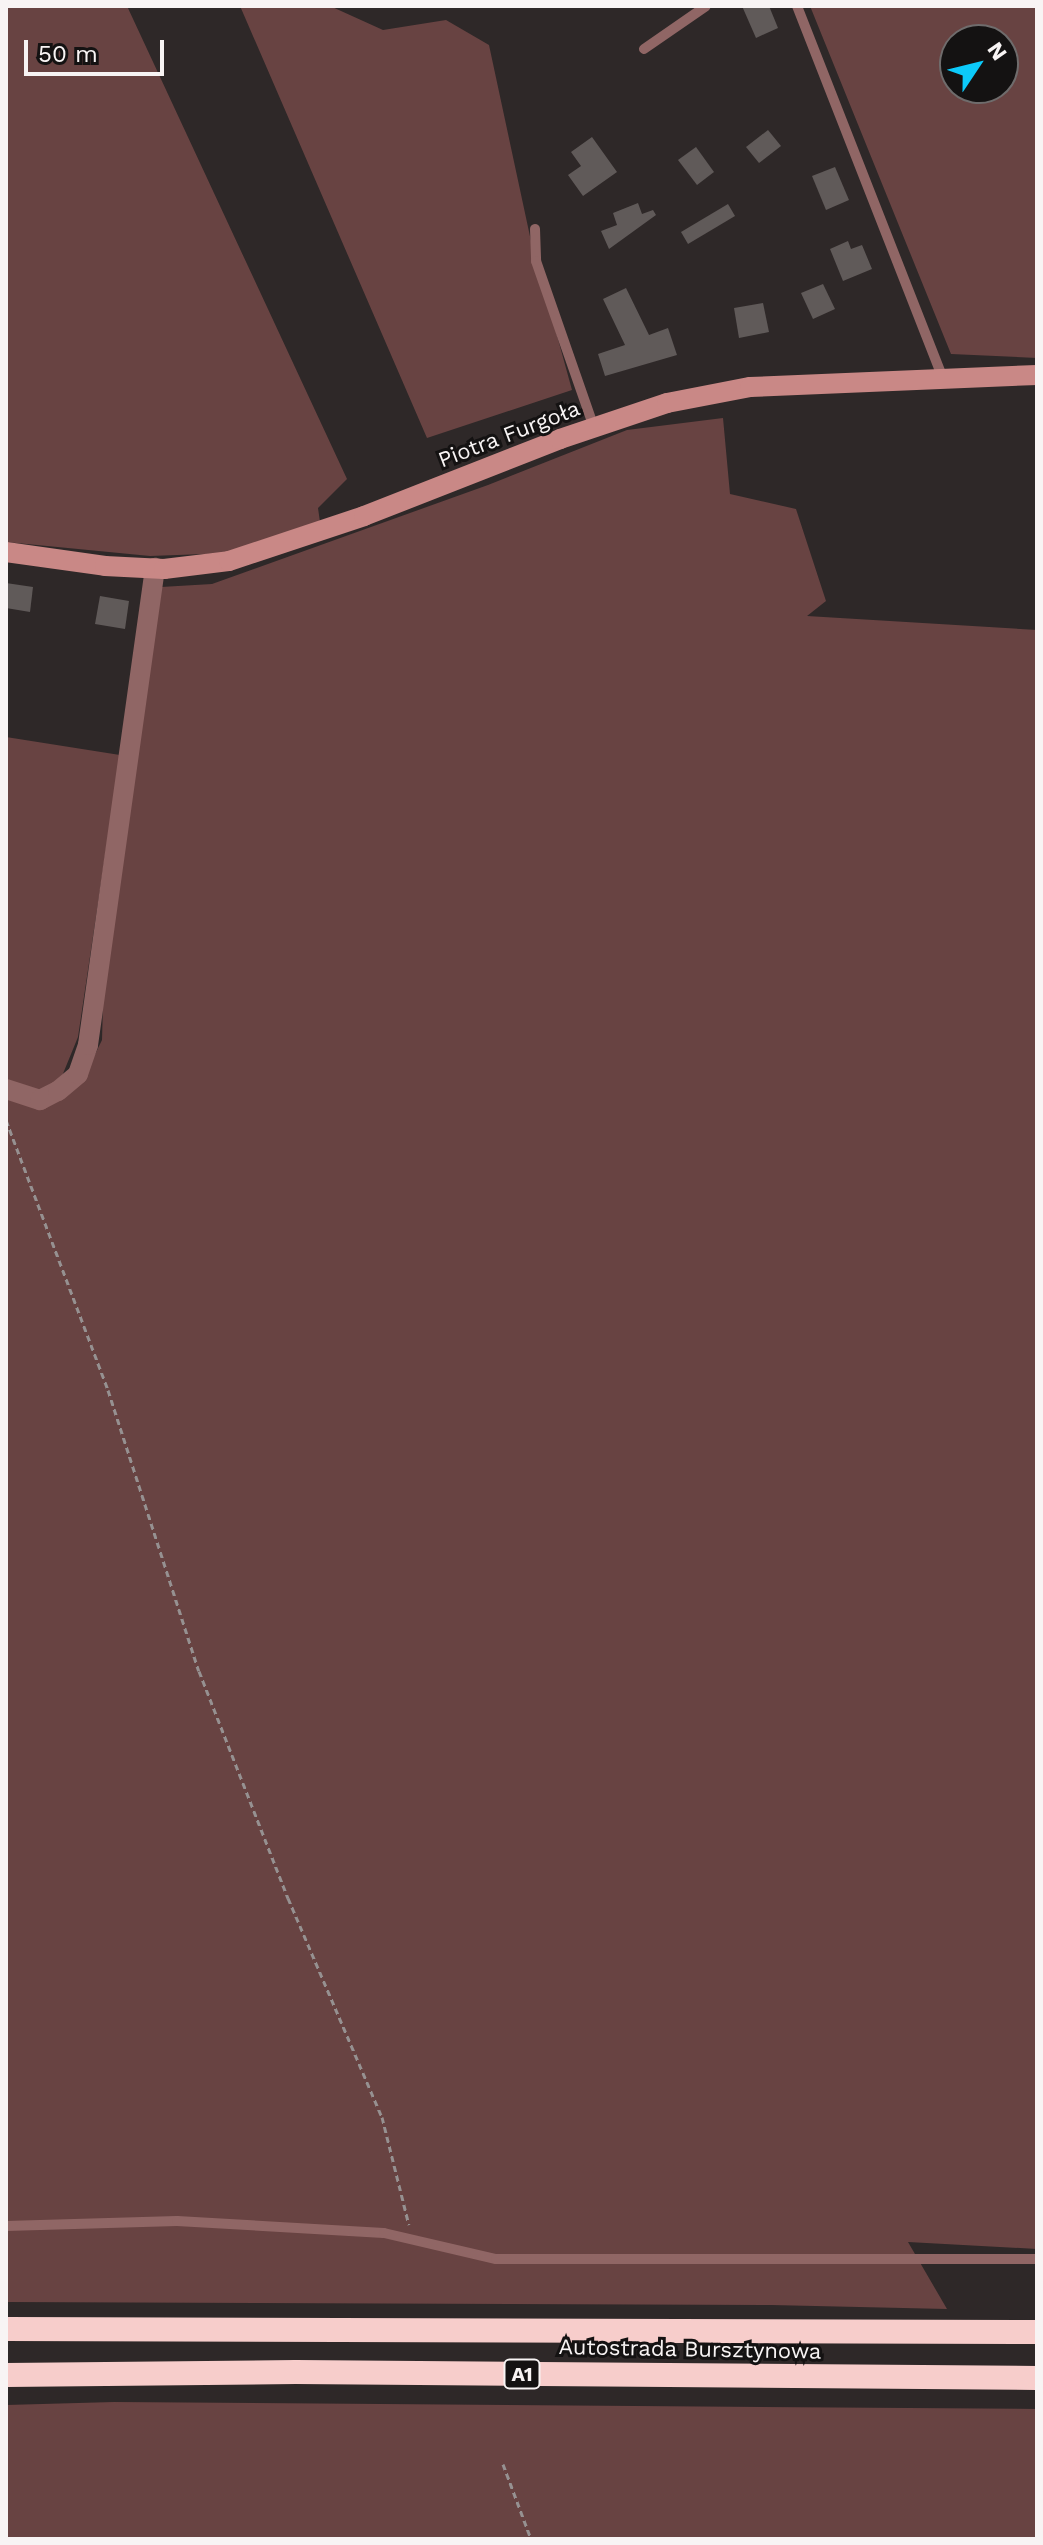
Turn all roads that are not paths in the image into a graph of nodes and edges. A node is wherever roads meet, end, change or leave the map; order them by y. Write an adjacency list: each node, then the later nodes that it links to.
1 (706, 6): 3 (lane)
2 (797, 6): 6 (lane)
3 (644, 49)
4 (535, 229): 7 (lane)
5 (1037, 375): 6 (street, Piotra Furgoła)
6 (943, 378): 7 (street, Piotra Furgoła)
7 (594, 428): 9 (street, Piotra Furgoła)
8 (6, 552): 9 (street, Piotra Furgoła)
9 (155, 568): 10 (street)
10 (6, 1089)
11 (6, 2226): 12 (lane)
12 (1037, 2259)
13 (6, 2329): 14 (highway, Autostrada Bursztynowa / A1)
14 (1037, 2332)
15 (6, 2375): 16 (highway, Autostrada Bursztynowa / A1)
16 (1037, 2378)

